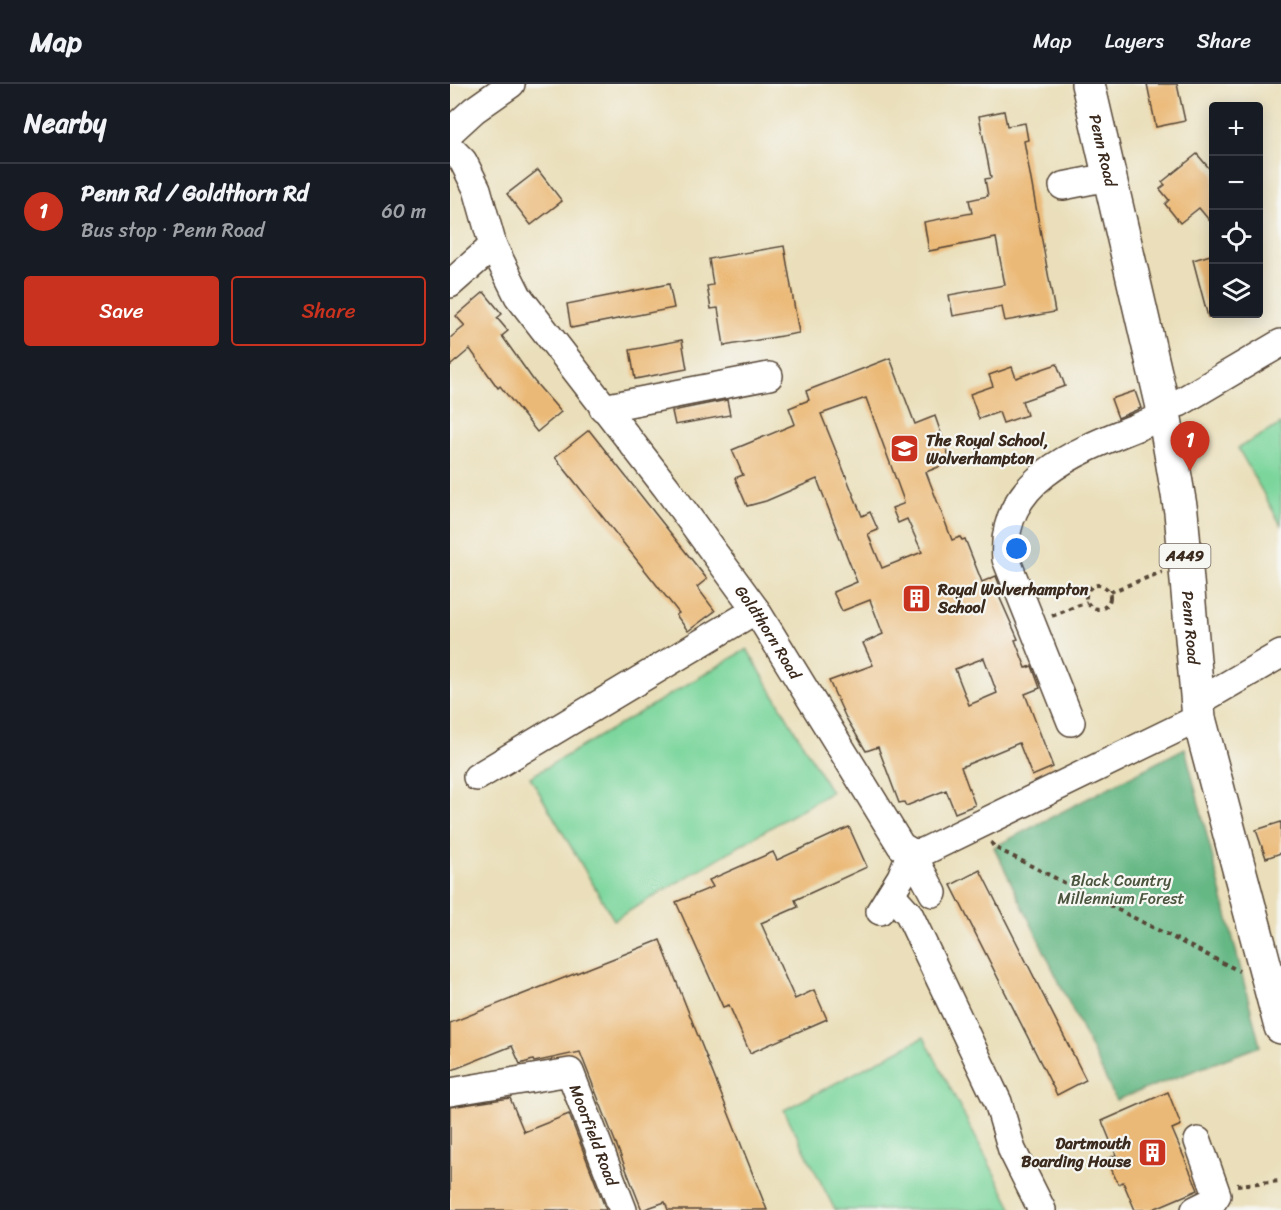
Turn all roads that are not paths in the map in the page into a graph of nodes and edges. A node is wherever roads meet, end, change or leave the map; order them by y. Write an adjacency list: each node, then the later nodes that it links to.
1 (511, 84): 3 (street)
2 (1090, 84): 5 (highway, Penn Road / A449)
3 (450, 132)
4 (450, 148): 7 (street, Goldthorn Road)
5 (1108, 177): 6 (street); 12 (highway, Penn Road / A449)
6 (1063, 186)
7 (493, 246): 8 (street); 11 (street, Goldthorn Road)
8 (450, 284)
9 (1281, 343): 12 (street)
10 (769, 376): 11 (street)
11 (603, 408): 13 (street, Goldthorn Road)
12 (1163, 411): 15 (highway, Penn Road / A449); 16 (street)
13 (756, 610): 17 (street); 18 (street, Goldthorn Road)
14 (1281, 654): 15 (street)
15 (1198, 710): 18 (street); 20 (highway, Penn Road / A449)
16 (1071, 722)
17 (477, 777)
18 (911, 852): 19 (street, Goldthorn Road); 25 (street)
19 (933, 893)
20 (1266, 981): 21 (highway, Penn Road / A449)
21 (1281, 1027)
22 (450, 1092): 24 (street, Moorfield Road)
23 (1198, 1141): 26 (street)
24 (623, 1210)
25 (1042, 1210)
26 (1196, 1210)

